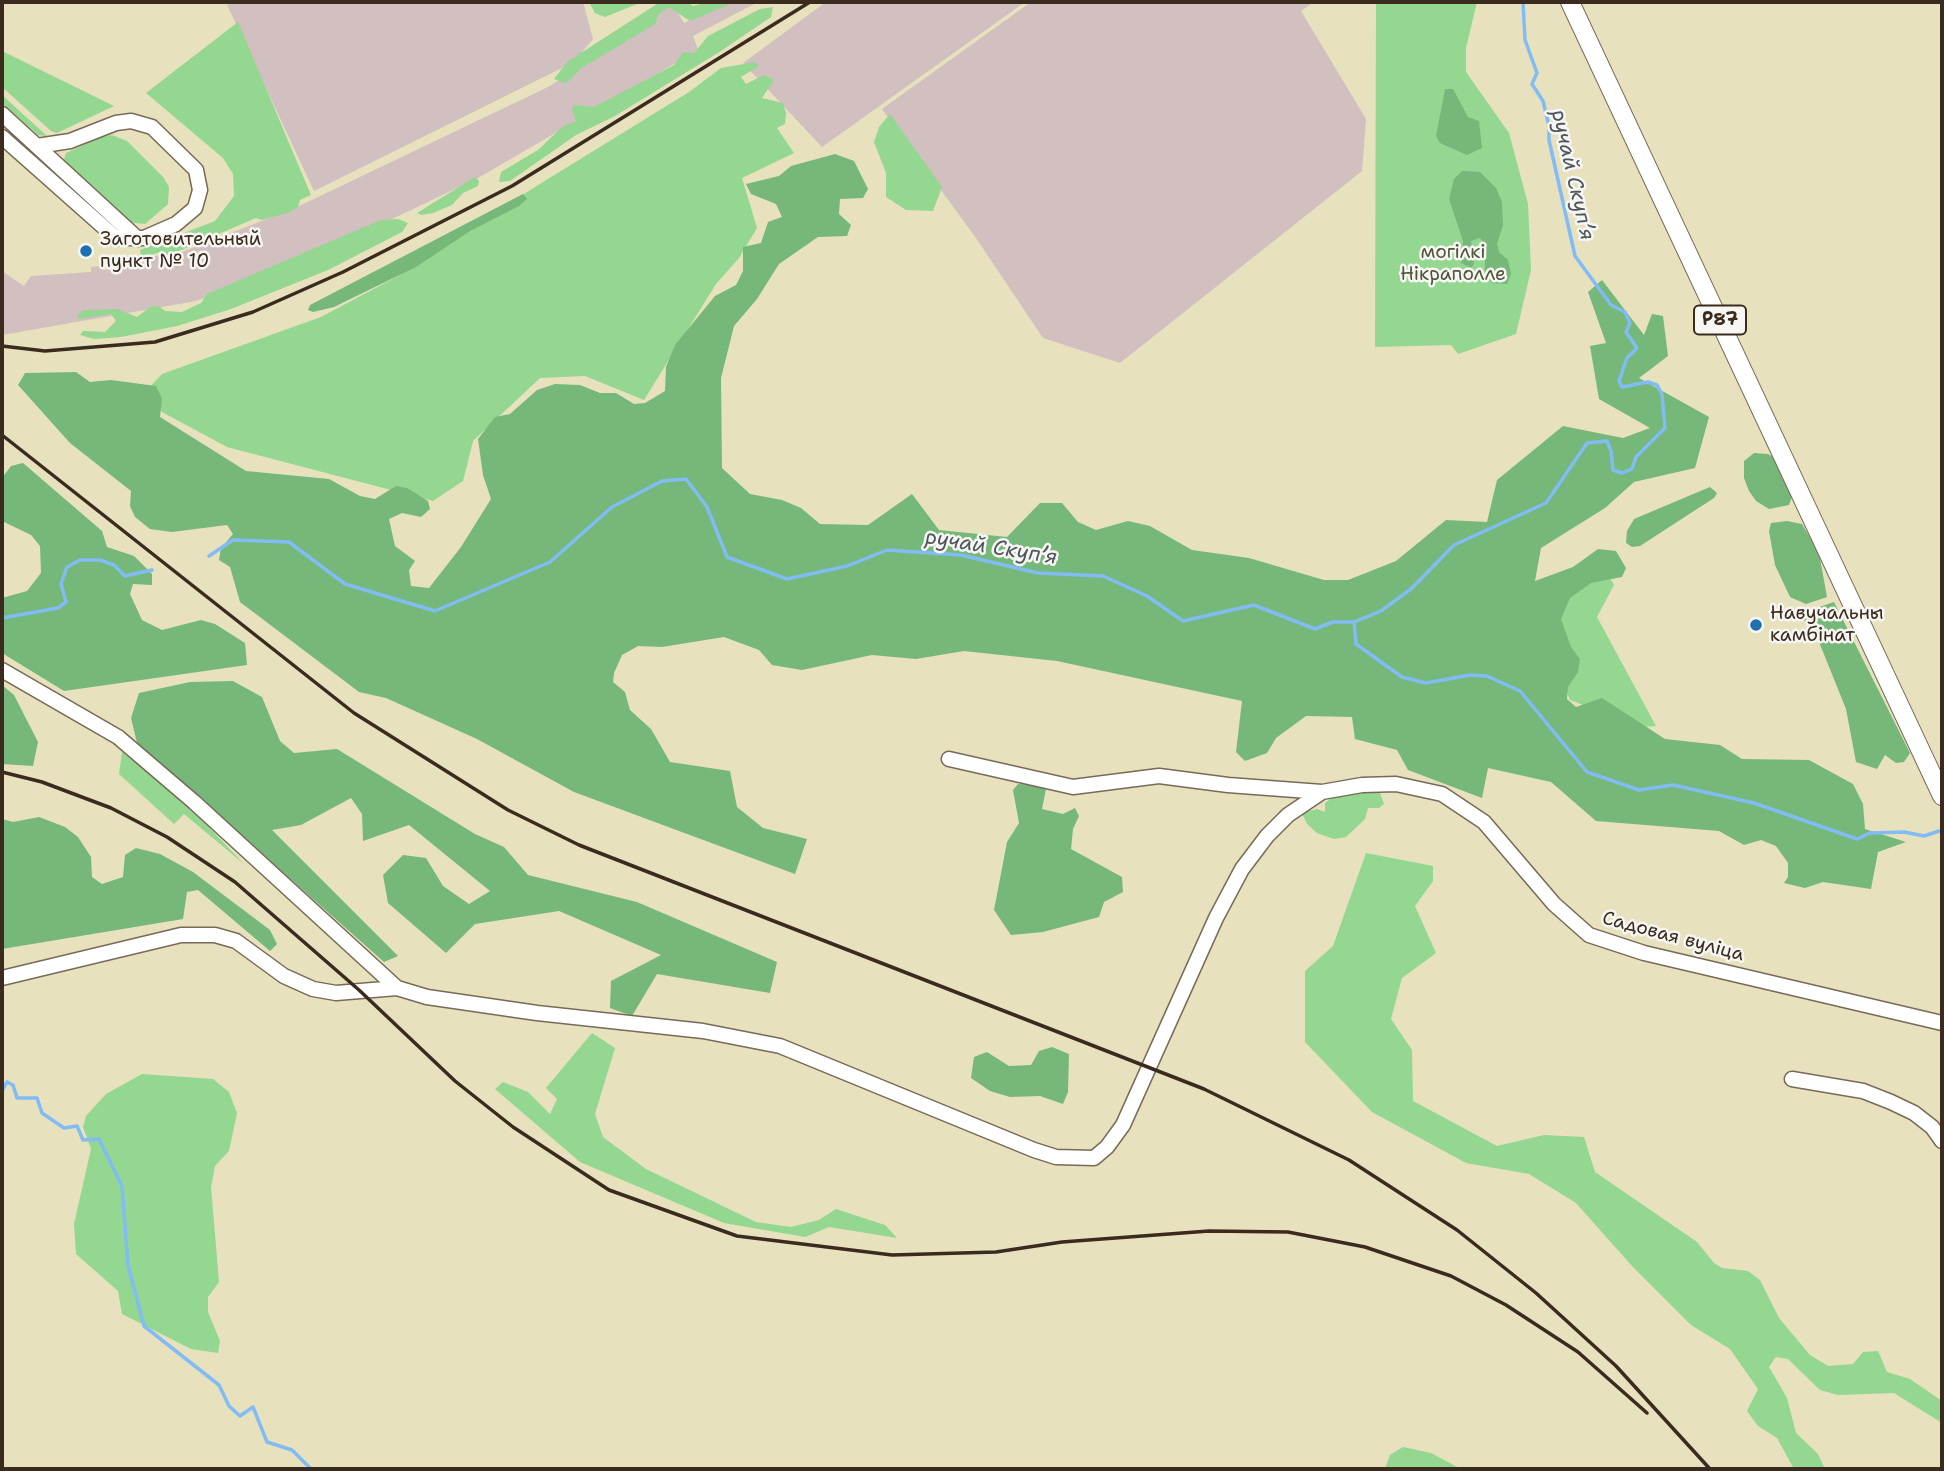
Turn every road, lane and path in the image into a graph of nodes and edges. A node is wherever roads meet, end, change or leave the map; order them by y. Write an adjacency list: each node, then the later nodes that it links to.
1 (1570, 2): 9 (main road, Р87)
2 (2, 114): 4 (street)
3 (2, 137): 5 (street)
4 (37, 146): 5 (street); 5 (street)
5 (138, 239)
6 (2, 670): 11 (street)
7 (949, 759): 8 (street, Садовая вуліца)
8 (1322, 792): 11 (street, Садовая вуліца); 12 (street, Садовая вуліца)
9 (1942, 796)
10 (2, 978): 11 (street)
11 (397, 988)
12 (1942, 1023)
13 (1792, 1079): 14 (street)
14 (1942, 1141)

